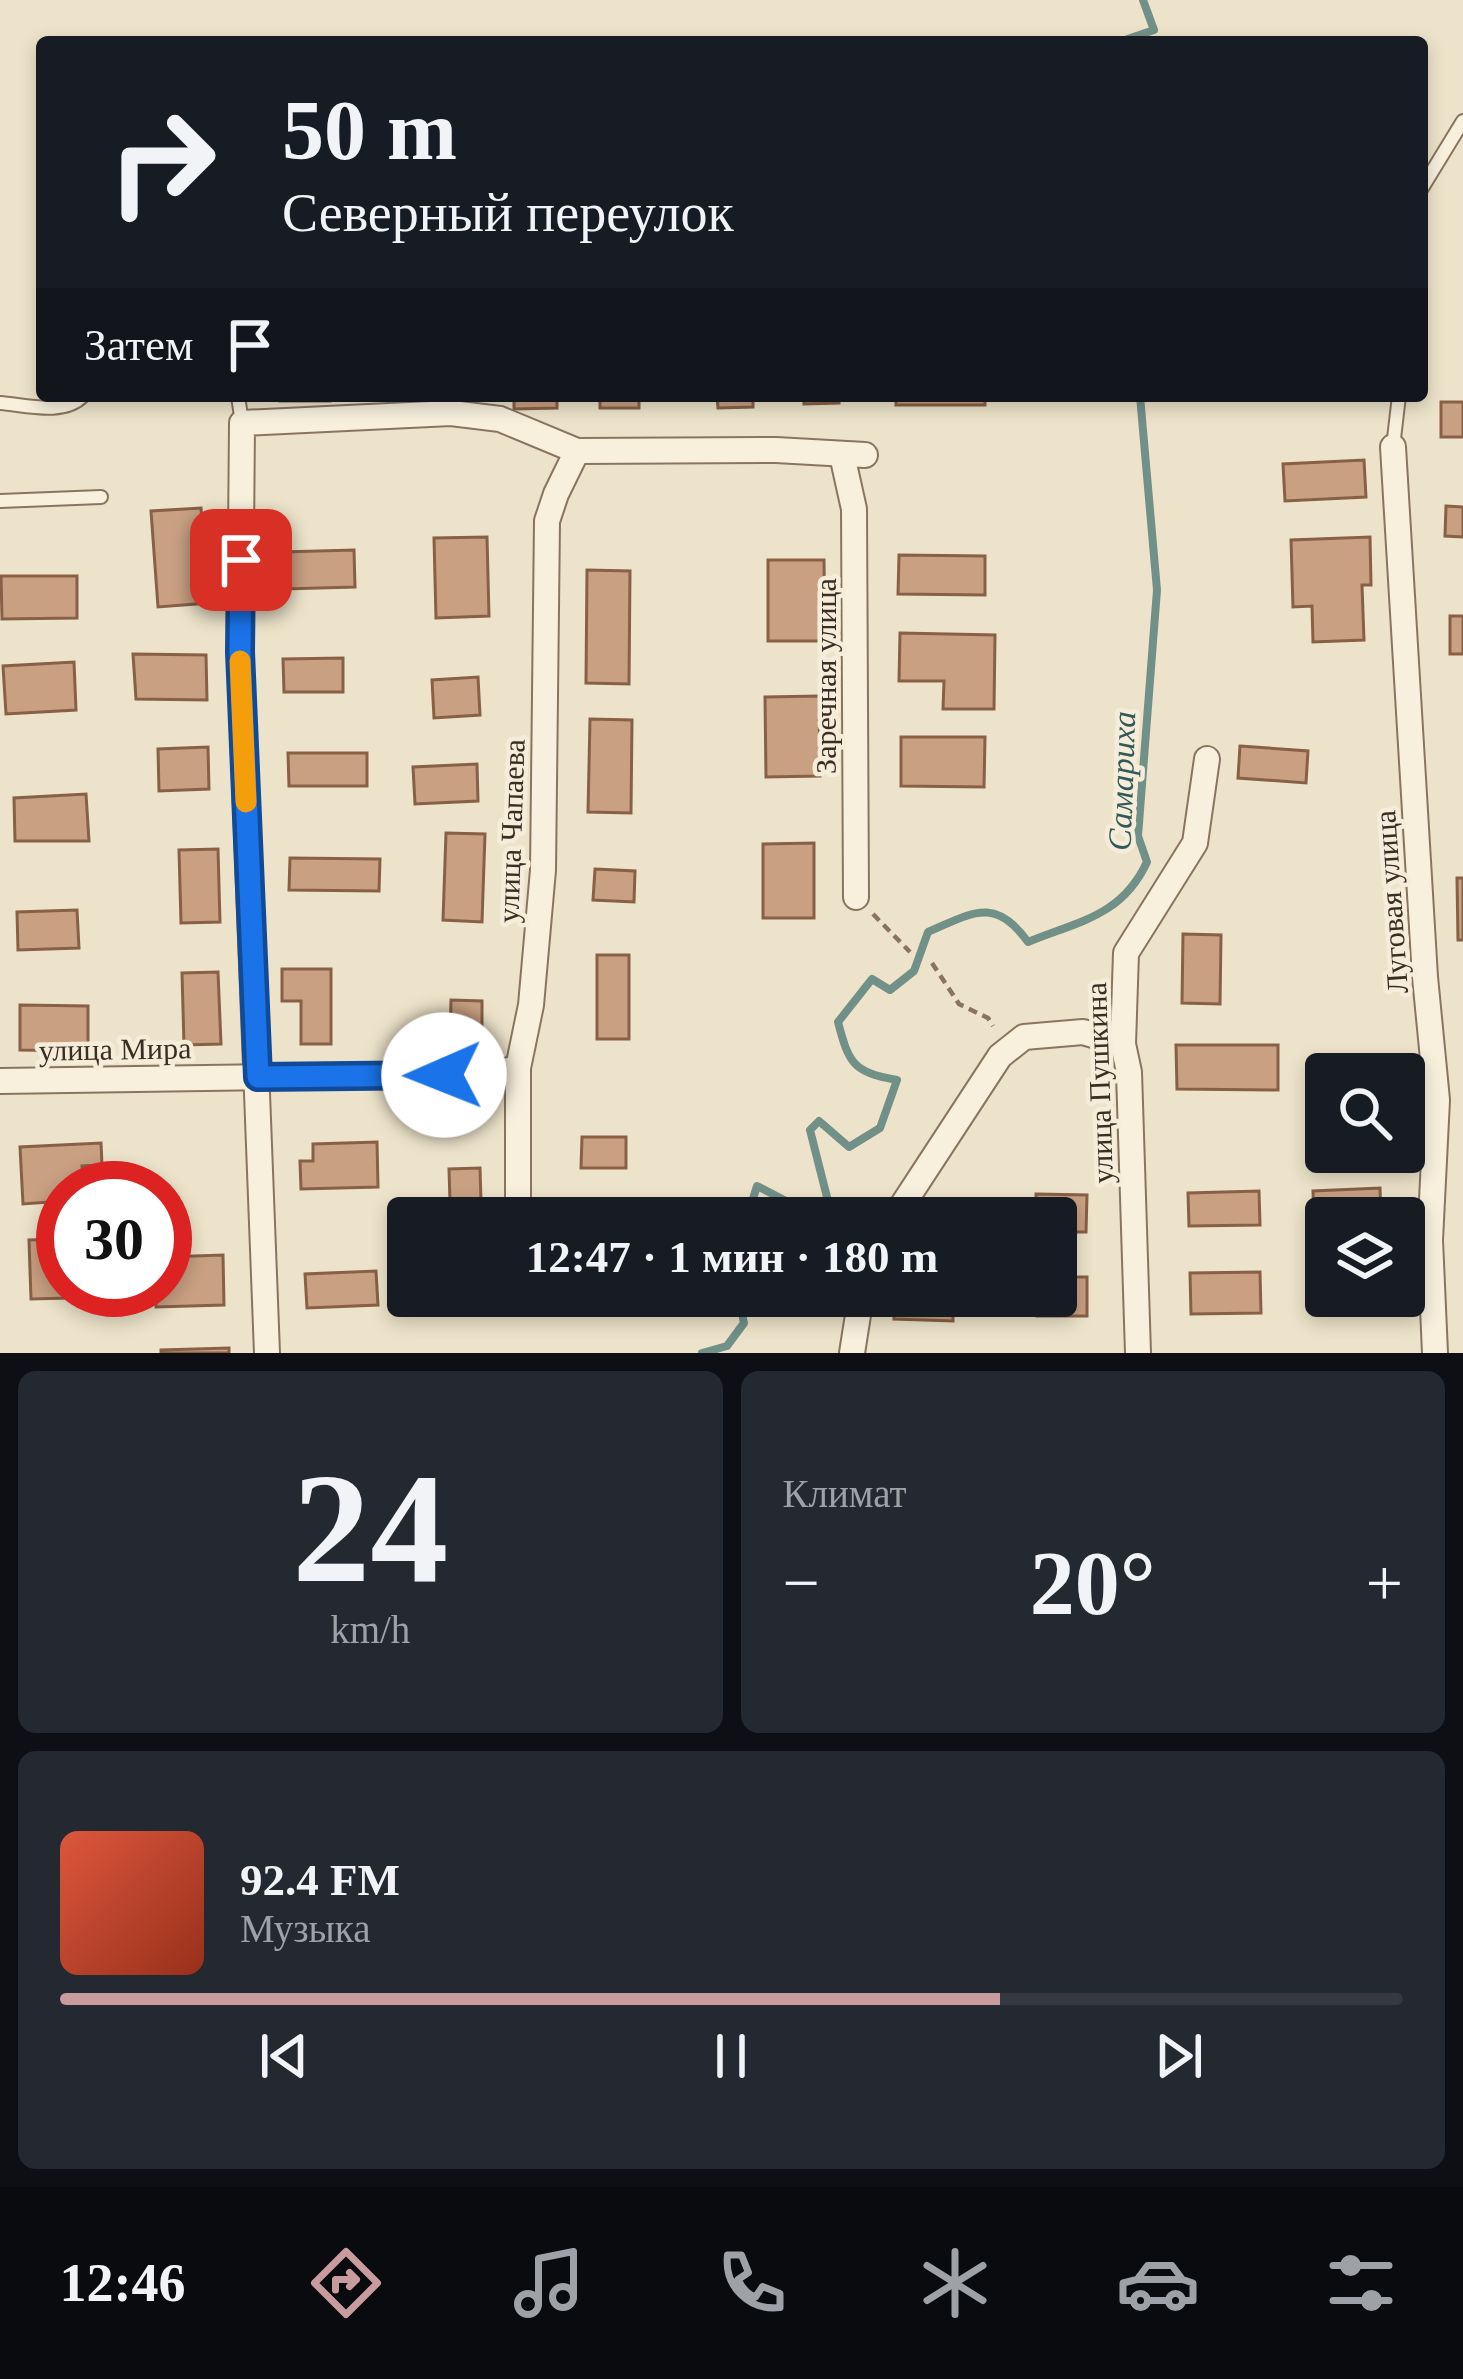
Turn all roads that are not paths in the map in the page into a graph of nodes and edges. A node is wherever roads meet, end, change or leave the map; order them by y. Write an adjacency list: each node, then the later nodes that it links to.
1 (1463, 121): 2 (lane)
2 (1428, 178)
3 (78, 402): 6 (lane)
4 (239, 402): 7 (lane)
5 (1398, 402): 8 (lane)
6 (0, 403)
7 (242, 423): 9 (street); 16 (street)
8 (1393, 447): 24 (street, Луговая улица)
9 (577, 451): 13 (street, Заречная улица); 15 (street, улица Чапаева)
10 (101, 496): 11 (lane)
11 (0, 501)
12 (1207, 759): 14 (street, улица Пушкина)
13 (856, 897)
14 (1123, 1044): 19 (street); 23 (street, улица Пушкина)
15 (518, 1068): 16 (street, улица Мира); 18 (street, улица Чапаева)
16 (258, 1077): 17 (street, улица Мира); 21 (street)
17 (0, 1081)
18 (518, 1197)
19 (908, 1197)
20 (858, 1317): 22 (street)
21 (267, 1353)
22 (852, 1353)
23 (1138, 1353)
24 (1435, 1353)

